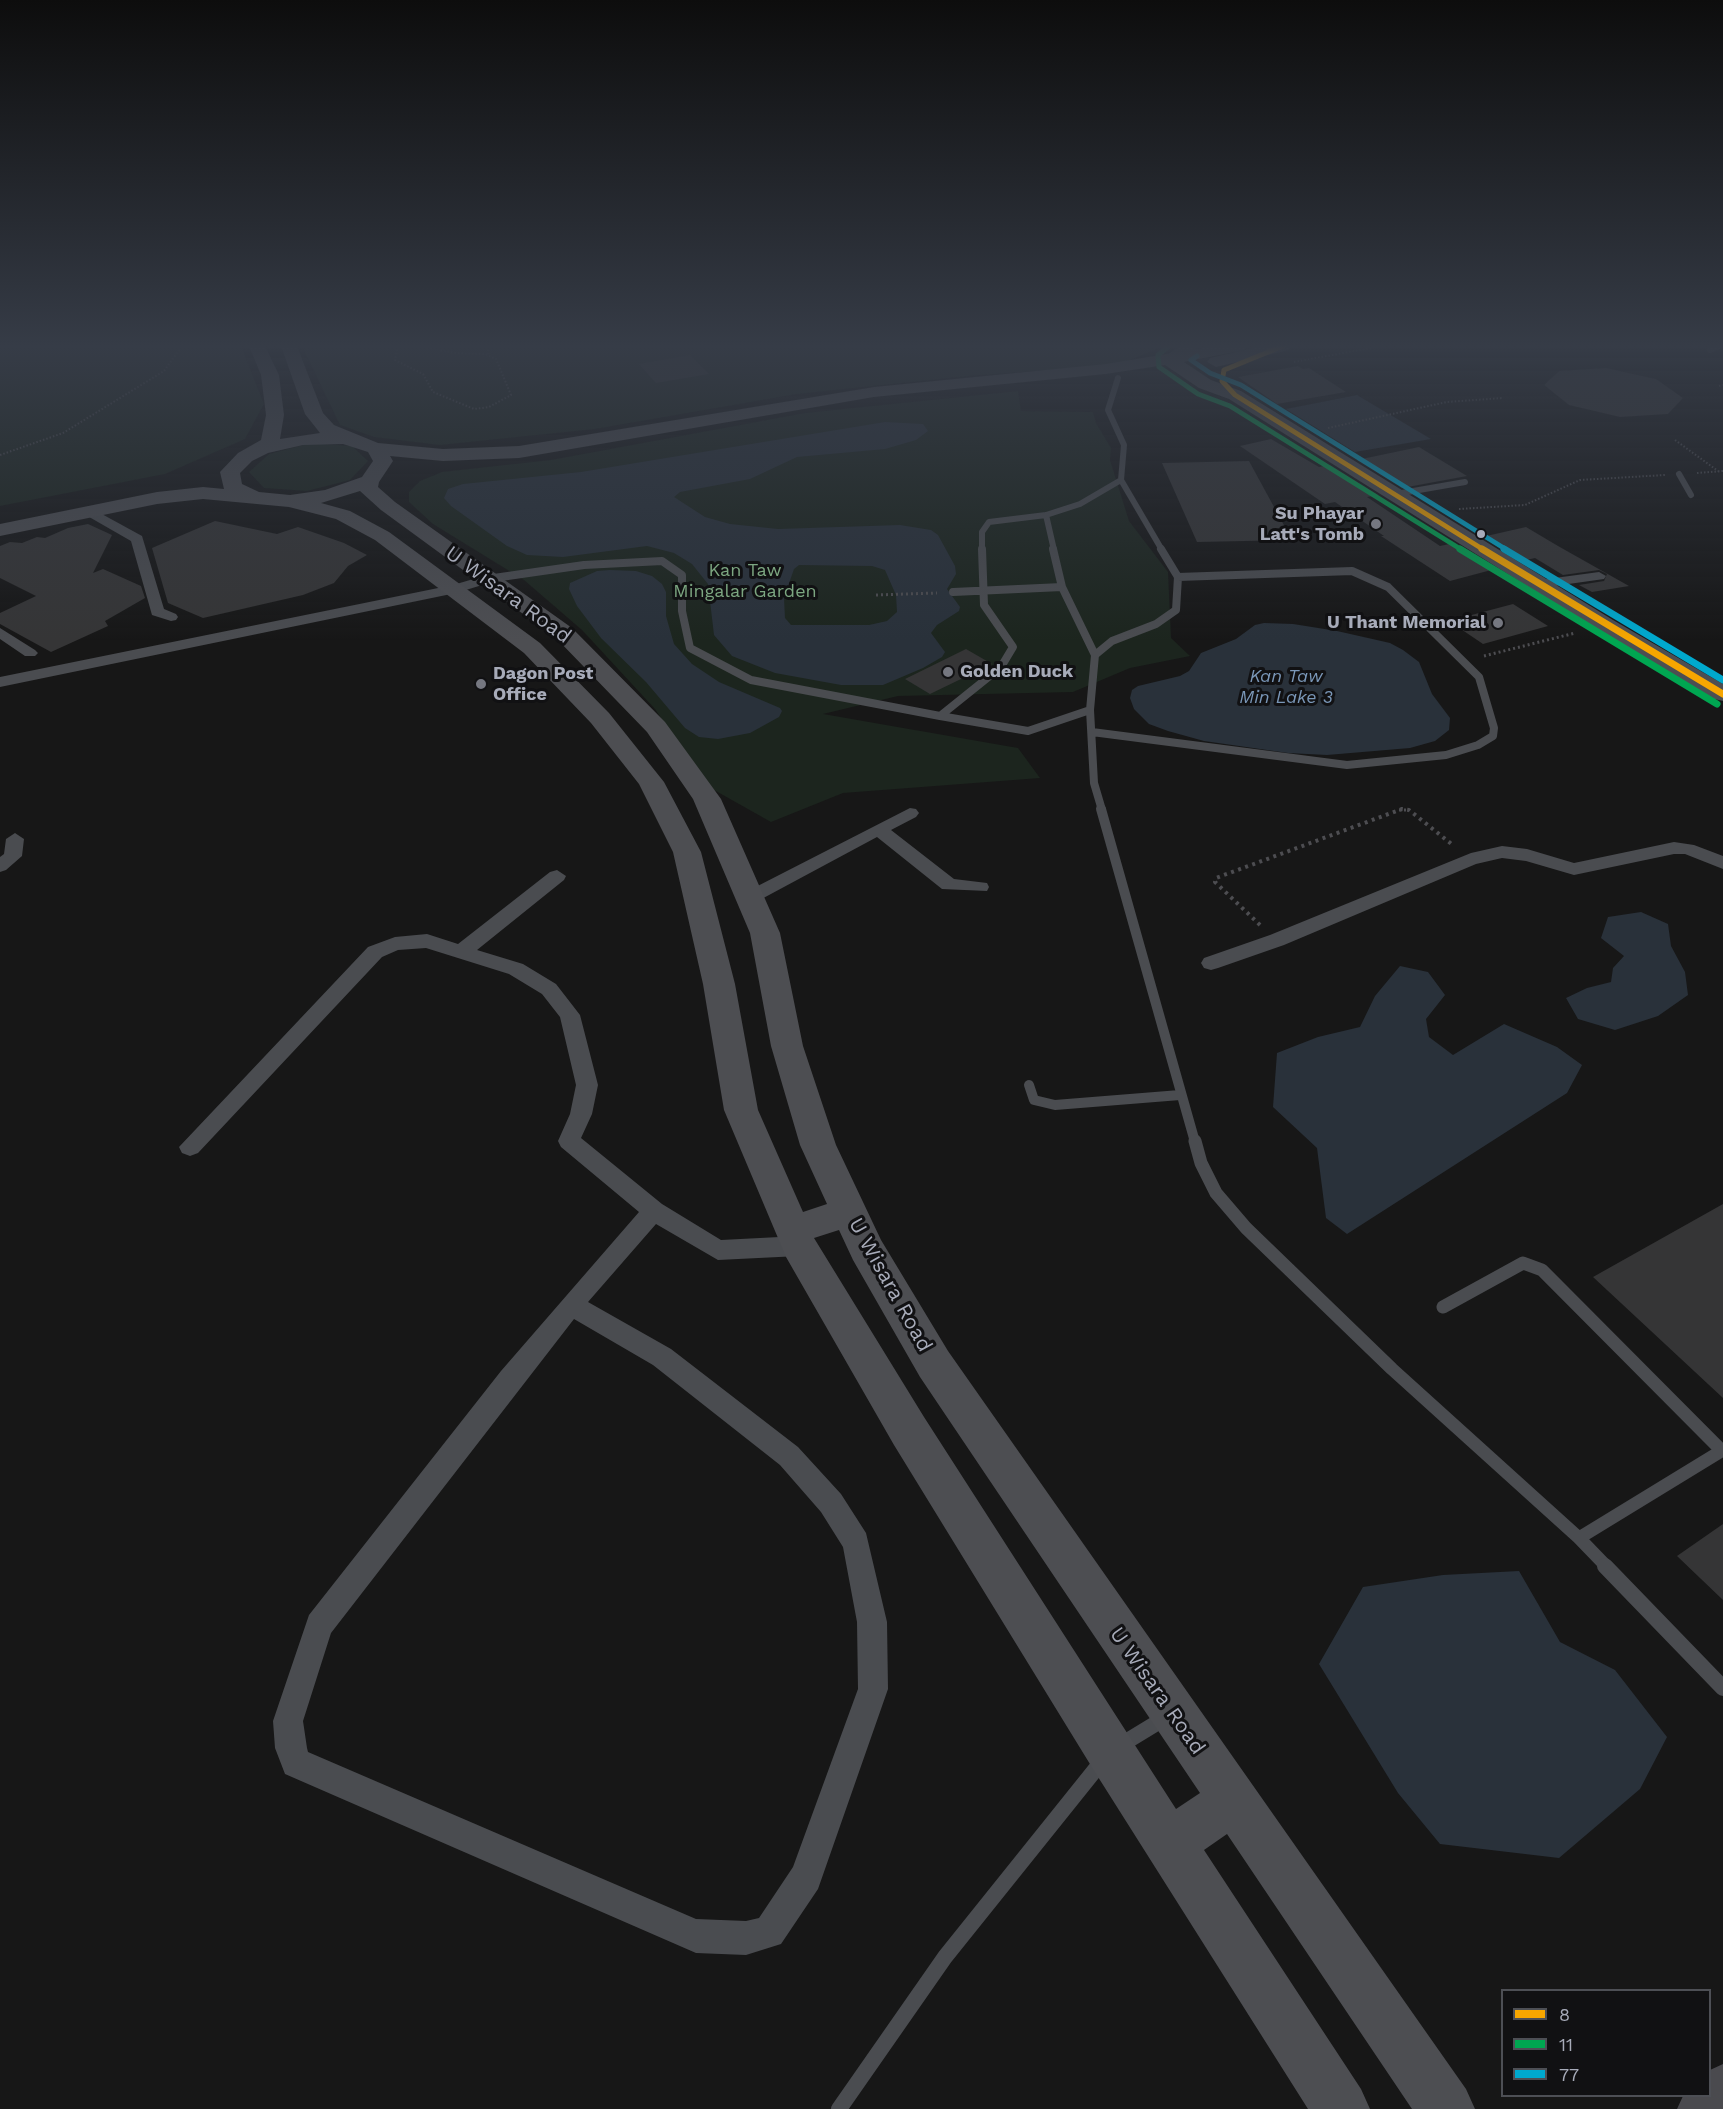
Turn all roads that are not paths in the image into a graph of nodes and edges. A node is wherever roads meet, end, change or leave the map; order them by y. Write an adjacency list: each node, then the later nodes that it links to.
1 (266, 444): 9 (main road)
2 (284, 444): 9 (main road)
3 (364, 444): 8 (main road)
4 (574, 444): 8 (main road)
5 (625, 444): 11 (main road)
6 (1124, 444): 16 (lane)
7 (1315, 444): 18 (main road)
8 (375, 448): 15 (main road)
9 (254, 453): 10 (main road); 20 (main road)
10 (214, 468)
11 (415, 471)
12 (395, 473): 15 (main road)
13 (1679, 474): 19 (lane)
14 (193, 475): 23 (main road)
15 (371, 478): 20 (main road); 27 (main road, U Wisara Road)
16 (1121, 480): 22 (lane); 26 (lane)
17 (1465, 482): 18 (lane)
18 (1396, 494): 28 (main road)
19 (1691, 495)
20 (273, 499): 21 (main road); 27 (main road, U Wisara Road)
21 (89, 511): 24 (main road); 32 (street)
22 (1046, 515): 29 (lane); 30 (lane)
23 (0, 516)
24 (0, 530)
25 (1599, 576): 28 (street)
26 (1178, 578): 35 (lane); 40 (lane)
27 (471, 584): 36 (street); 39 (lane); 41 (main road, U Wisara Road)
28 (1540, 585): 37 (main road)
29 (1062, 588): 30 (lane); 35 (lane)
30 (982, 591): 31 (lane); 39 (lane)
31 (953, 592)
32 (171, 617)
33 (0, 632): 34 (street)
34 (30, 653)
35 (1095, 655): 38 (lane)
36 (0, 682)
37 (1723, 694)
38 (1090, 710): 39 (lane); 40 (lane)
39 (940, 716)
40 (1092, 732): 54 (lane)
41 (661, 765): 49 (main road, U Wisara Road); 50 (main road, U Wisara Road)
42 (910, 813): 43 (street)
43 (879, 830): 48 (street); 49 (street)
44 (15, 839): 46 (street)
45 (1723, 863): 52 (street)
46 (0, 866)
47 (557, 876): 51 (street)
48 (980, 887)
49 (754, 907): 50 (main road); 57 (main road, U Wisara Road)
50 (705, 926): 58 (main road, U Wisara Road)
51 (461, 952): 55 (street); 56 (street)
52 (1211, 963)
53 (1029, 1085): 54 (lane)
54 (1180, 1095): 62 (lane)
55 (190, 1147)
56 (654, 1211): 58 (street); 59 (street)
57 (850, 1212): 58 (main road); 64 (main road, U Wisara Road)
58 (796, 1238): 65 (main road, U Wisara Road)
59 (571, 1305): 59 (street)
60 (1443, 1307): 61 (lane)
61 (1723, 1450): 62 (lane)
62 (1579, 1538): 63 (lane)
63 (1723, 1688)
64 (1172, 1713): 65 (lane); 66 (main road, U Wisara Road)
65 (1110, 1752): 67 (main road, U Wisara Road); 69 (lane)
66 (1233, 1800): 67 (main road); 71 (main road, U Wisara Road)
67 (1168, 1844): 70 (main road, U Wisara Road)
68 (1723, 2090): 72 (main road)
69 (839, 2109)
70 (1341, 2109)
71 (1446, 2109)
72 (1703, 2109)

